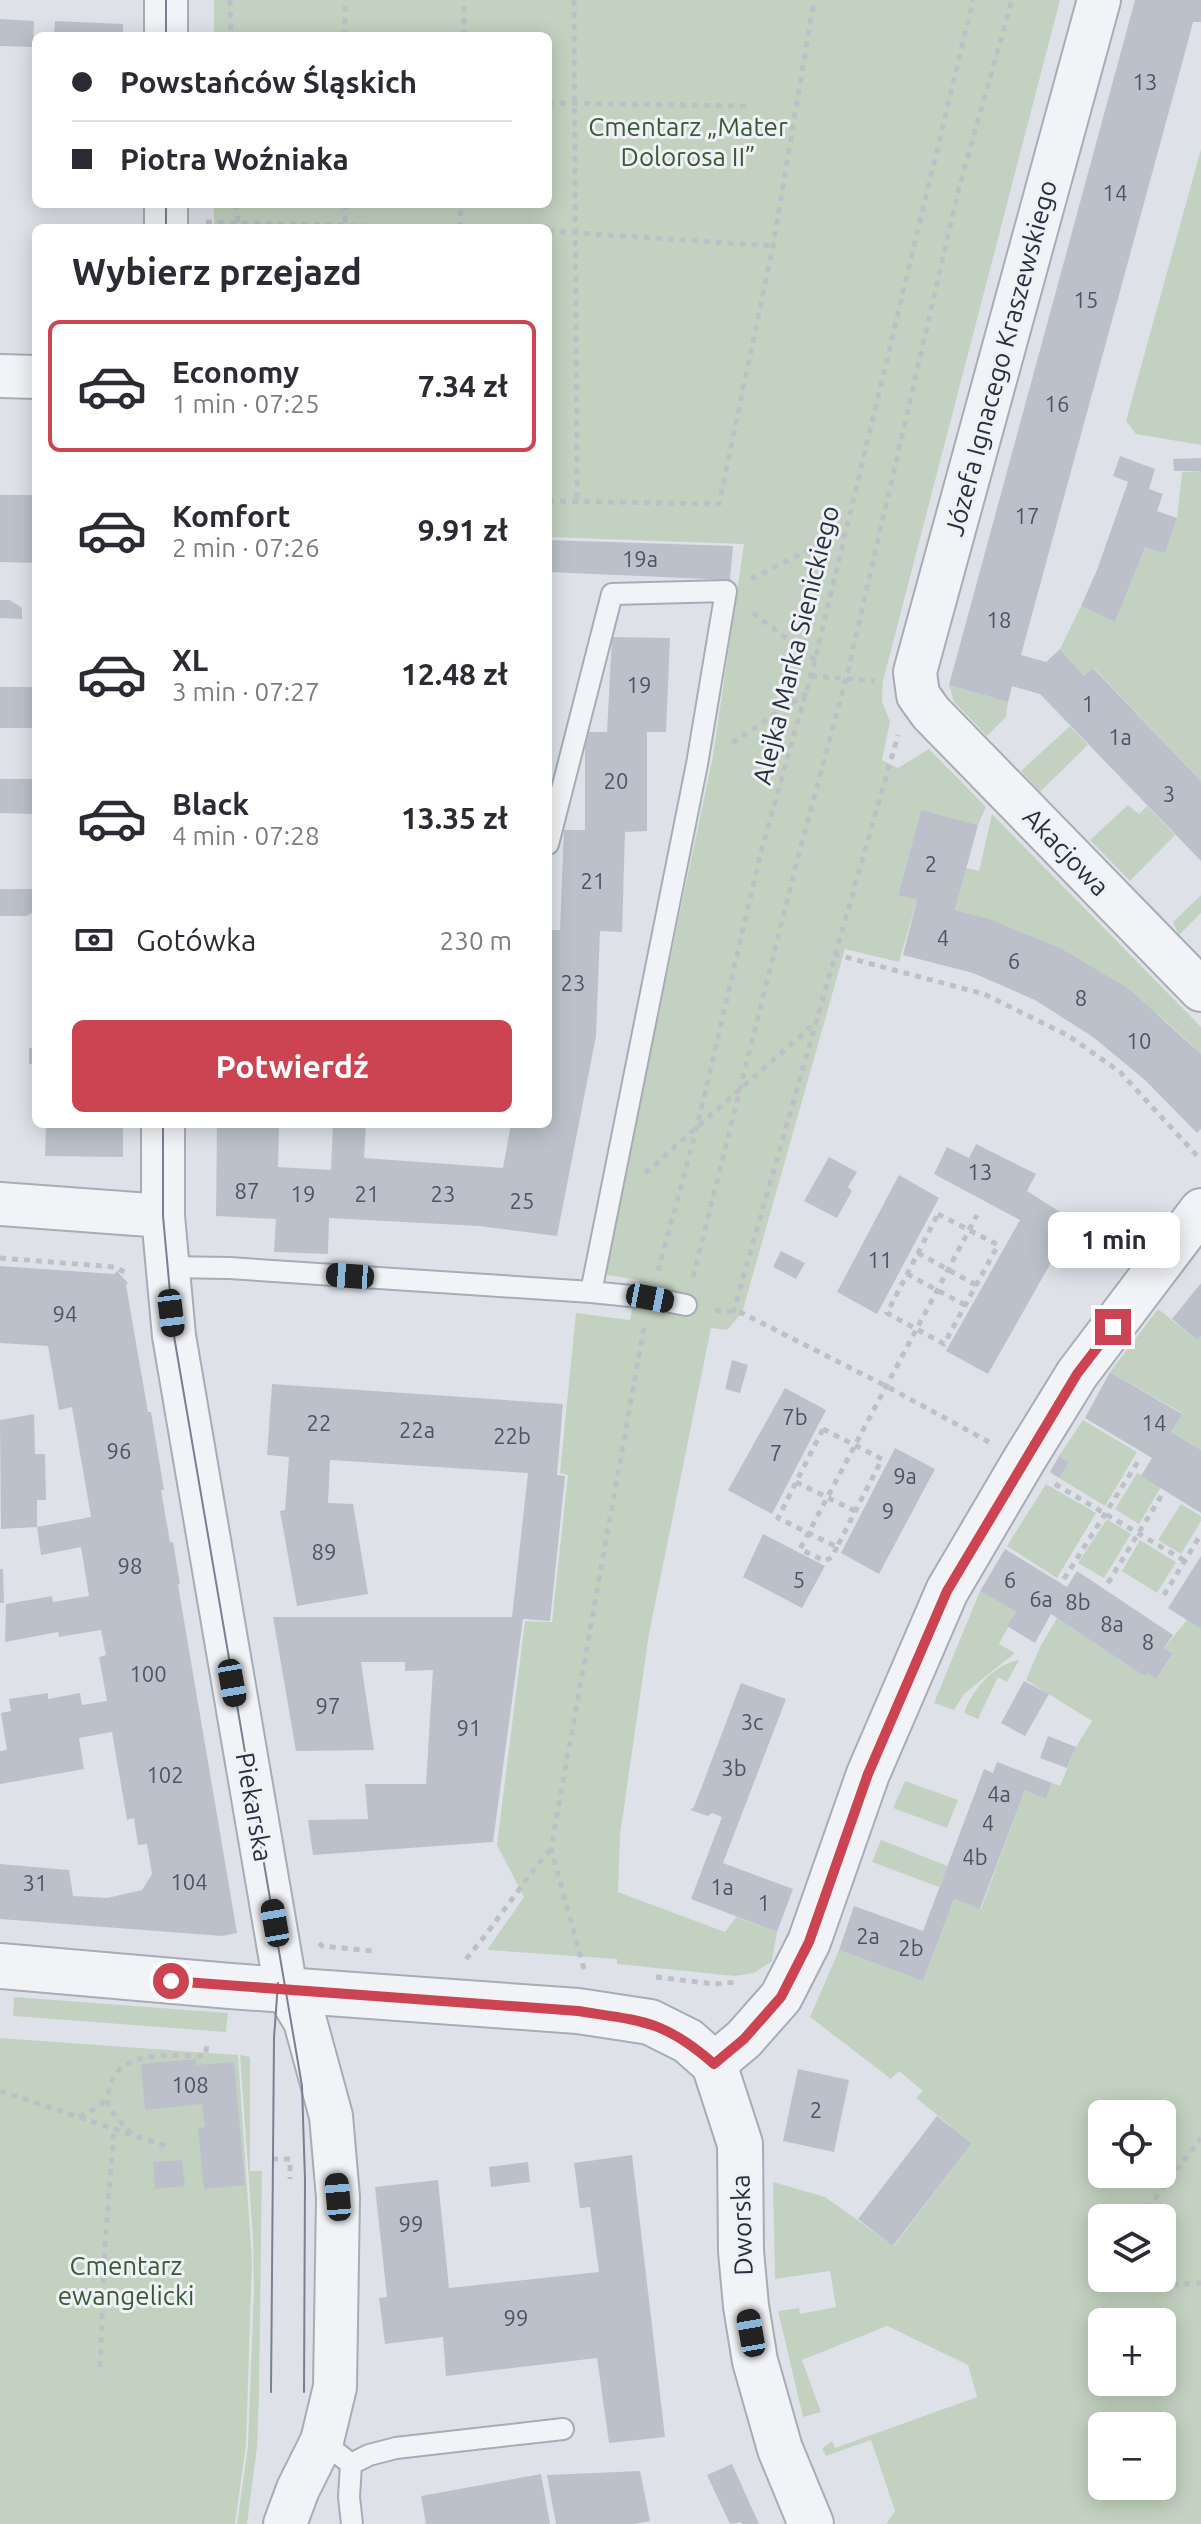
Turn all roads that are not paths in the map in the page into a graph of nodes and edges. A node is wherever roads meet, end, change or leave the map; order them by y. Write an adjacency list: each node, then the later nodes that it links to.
1 (166, 0): 3 (street)
2 (1099, 0): 6 (street, Józefa Ignacego Kraszewskiego)
3 (166, 32)
4 (0, 376): 5 (street)
5 (32, 377)
6 (916, 720): 8 (street, Akacjowa)
7 (552, 828): 14 (lane)
8 (1201, 990)
9 (163, 1128): 12 (street, Piekarska)
10 (0, 1204): 12 (street)
11 (1201, 1210): 18 (street)
12 (163, 1216): 13 (street, Piekarska)
13 (149, 1273): 14 (lane); 17 (street, Piekarska)
14 (591, 1292): 15 (lane)
15 (686, 1305)
16 (0, 1966): 17 (street)
17 (286, 1990): 18 (street); 20 (street, Piekarska)
18 (714, 2064): 23 (street, Dworska)
19 (563, 2429): 20 (lane)
20 (336, 2452): 21 (street, Piekarska); 22 (lane)
21 (285, 2524)
22 (352, 2524)
23 (811, 2524)

